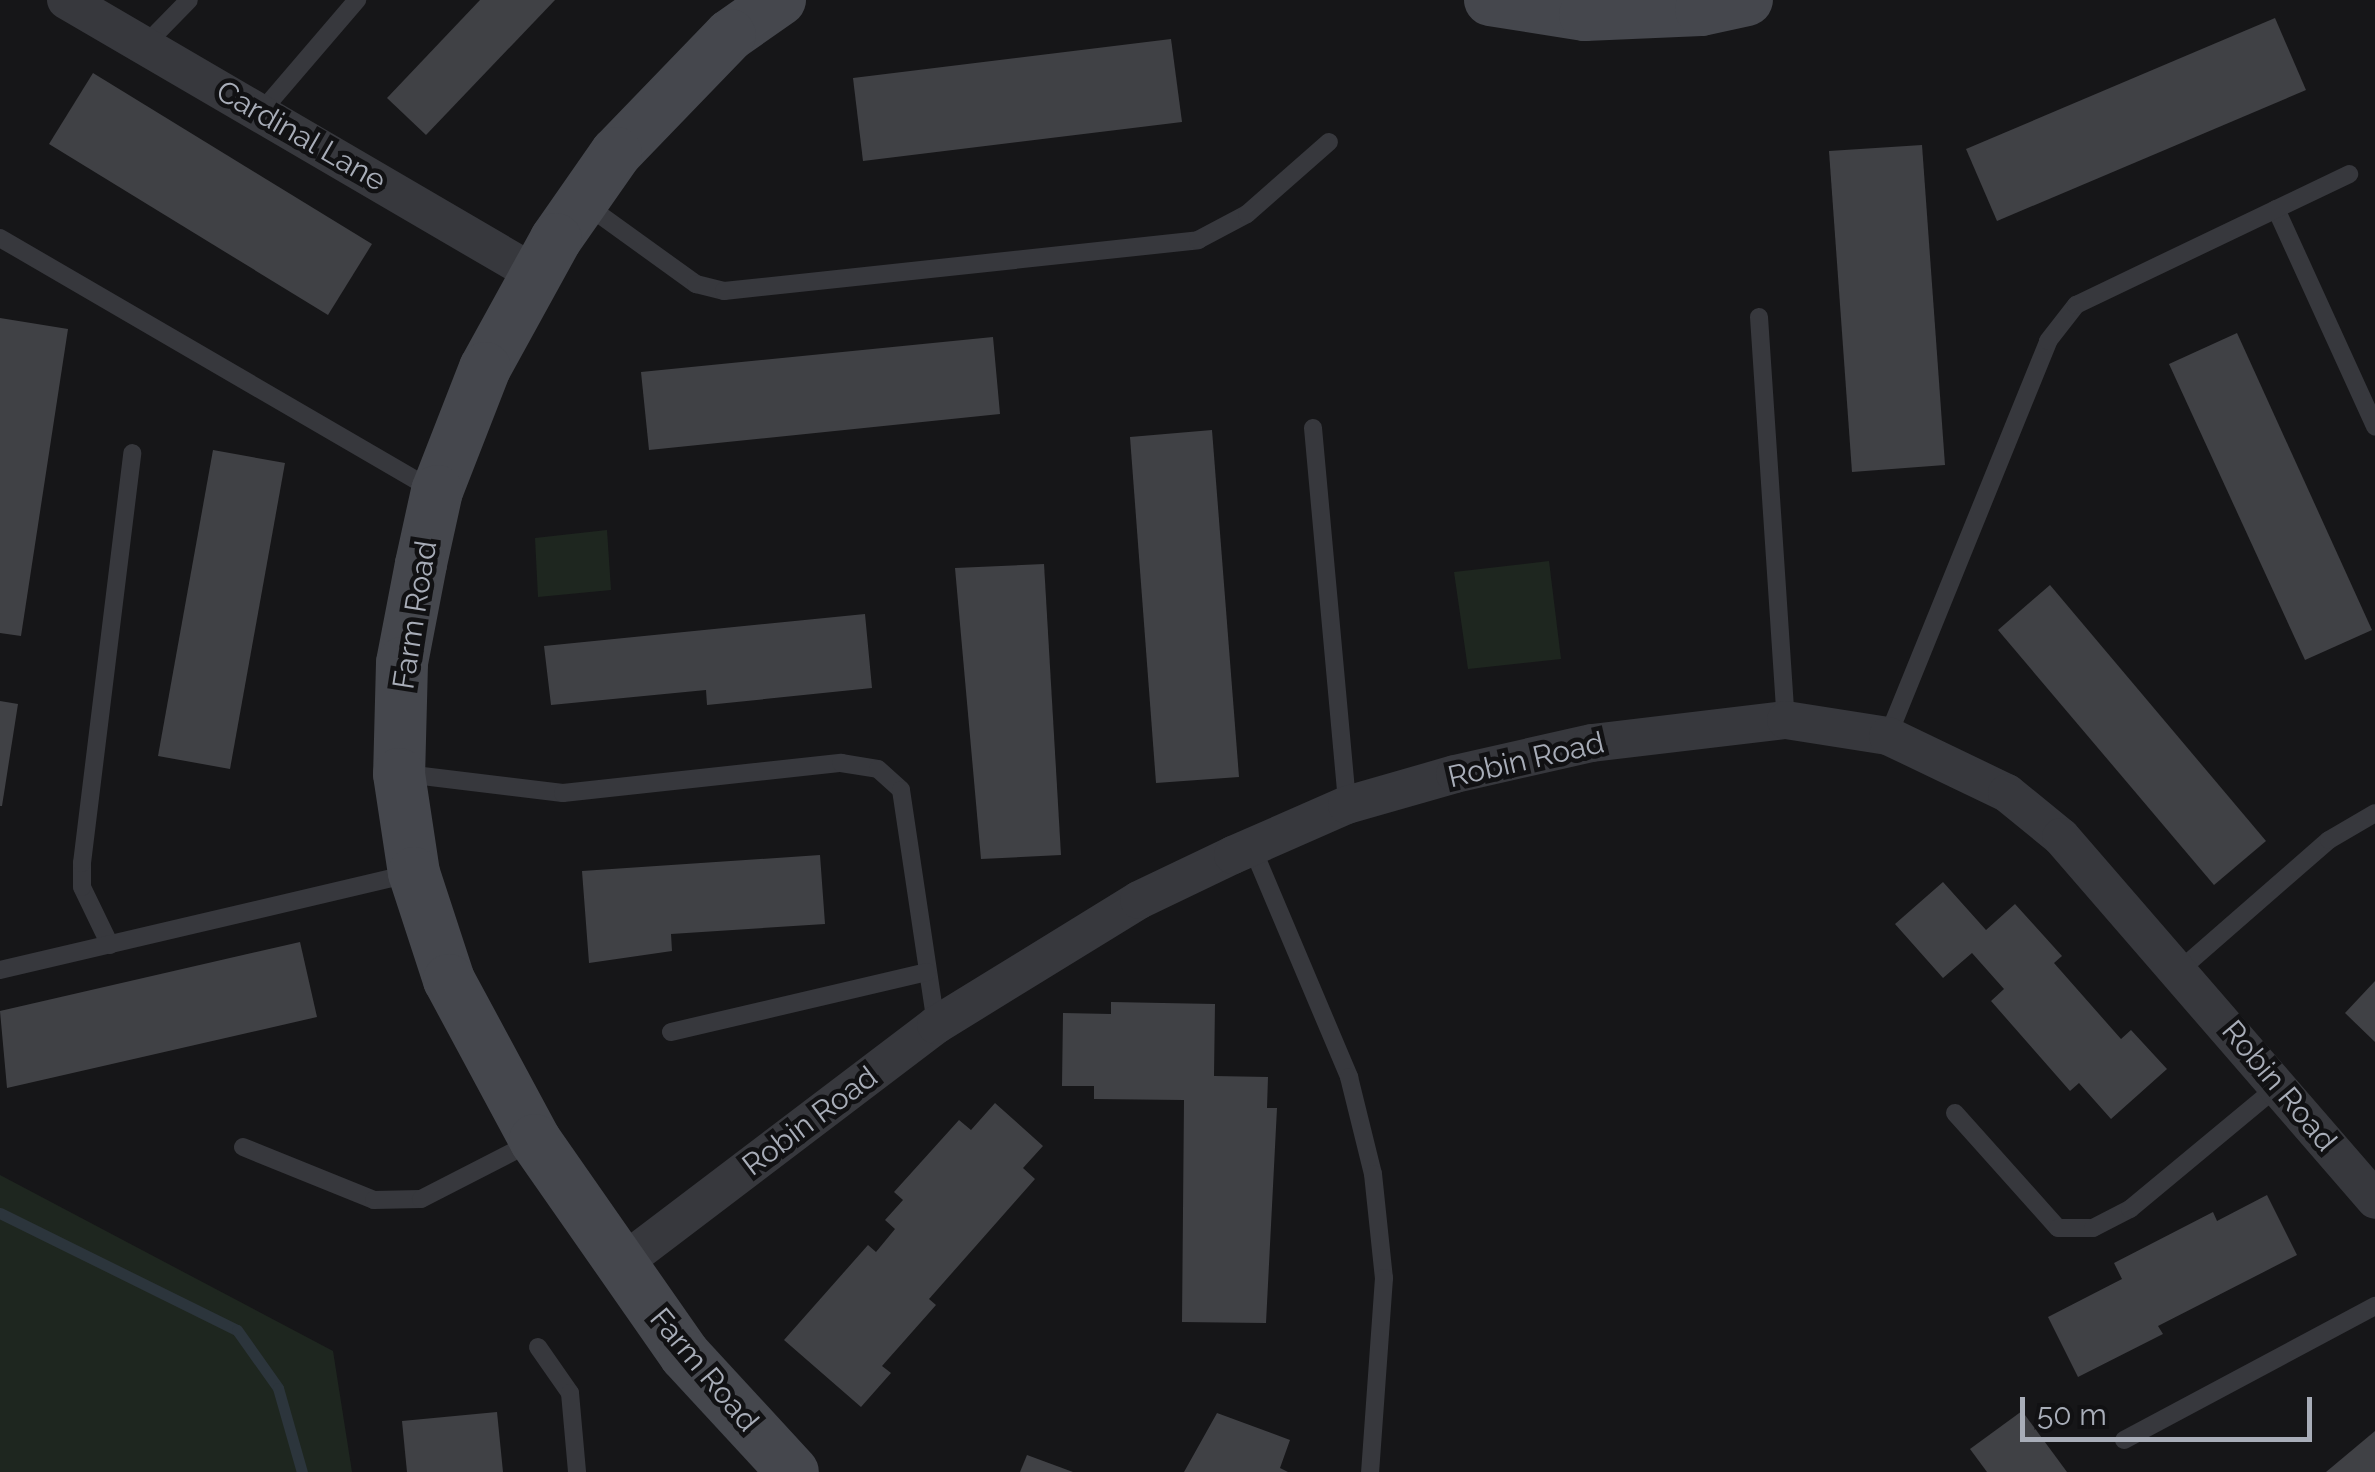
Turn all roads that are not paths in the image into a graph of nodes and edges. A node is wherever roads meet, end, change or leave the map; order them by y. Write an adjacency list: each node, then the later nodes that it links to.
1 (66, 0): 7 (street, Cardinal Lane)
2 (189, 0): 7 (lane)
3 (357, 0): 8 (lane)
4 (780, 0): 11 (street, Farm Road)
5 (1490, 0): 6 (street)
6 (1747, 0)
7 (144, 46): 8 (street, Cardinal Lane)
8 (261, 112): 14 (street, Cardinal Lane)
9 (1328, 142): 11 (lane)
10 (2349, 174): 12 (lane)
11 (580, 201): 14 (street, Farm Road)
12 (2276, 209): 16 (lane); 21 (lane)
13 (0, 238): 19 (lane)
14 (535, 274): 19 (street, Farm Road)
15 (1759, 318): 20 (lane)
16 (2375, 426)
17 (1313, 428): 23 (lane)
18 (132, 453): 27 (lane)
19 (437, 491): 22 (street, Farm Road)
20 (1786, 720): 21 (street, Robin Road); 23 (street, Robin Road)
21 (1888, 736): 28 (street, Robin Road)
22 (399, 774): 26 (street, Farm Road); 30 (lane)
23 (1347, 805): 25 (street, Robin Road)
24 (2375, 813): 28 (lane)
25 (1252, 847): 31 (street, Robin Road); 44 (lane)
26 (414, 873): 27 (lane); 35 (street, Farm Road)
27 (110, 945): 29 (lane)
28 (2180, 969): 33 (street, Robin Road)
29 (0, 970)
30 (927, 972): 31 (lane); 32 (lane)
31 (936, 1025): 38 (street, Robin Road)
32 (672, 1032)
33 (2278, 1085): 34 (lane); 37 (street, Robin Road)
34 (1955, 1113)
35 (536, 1140): 36 (lane); 38 (street, Farm Road)
36 (242, 1147)
37 (2374, 1198)
38 (620, 1265): 43 (street, Farm Road)
39 (2375, 1306): 41 (lane)
40 (538, 1346): 42 (lane)
41 (2124, 1440)
42 (576, 1472)
43 (794, 1472)
44 (1370, 1472)

